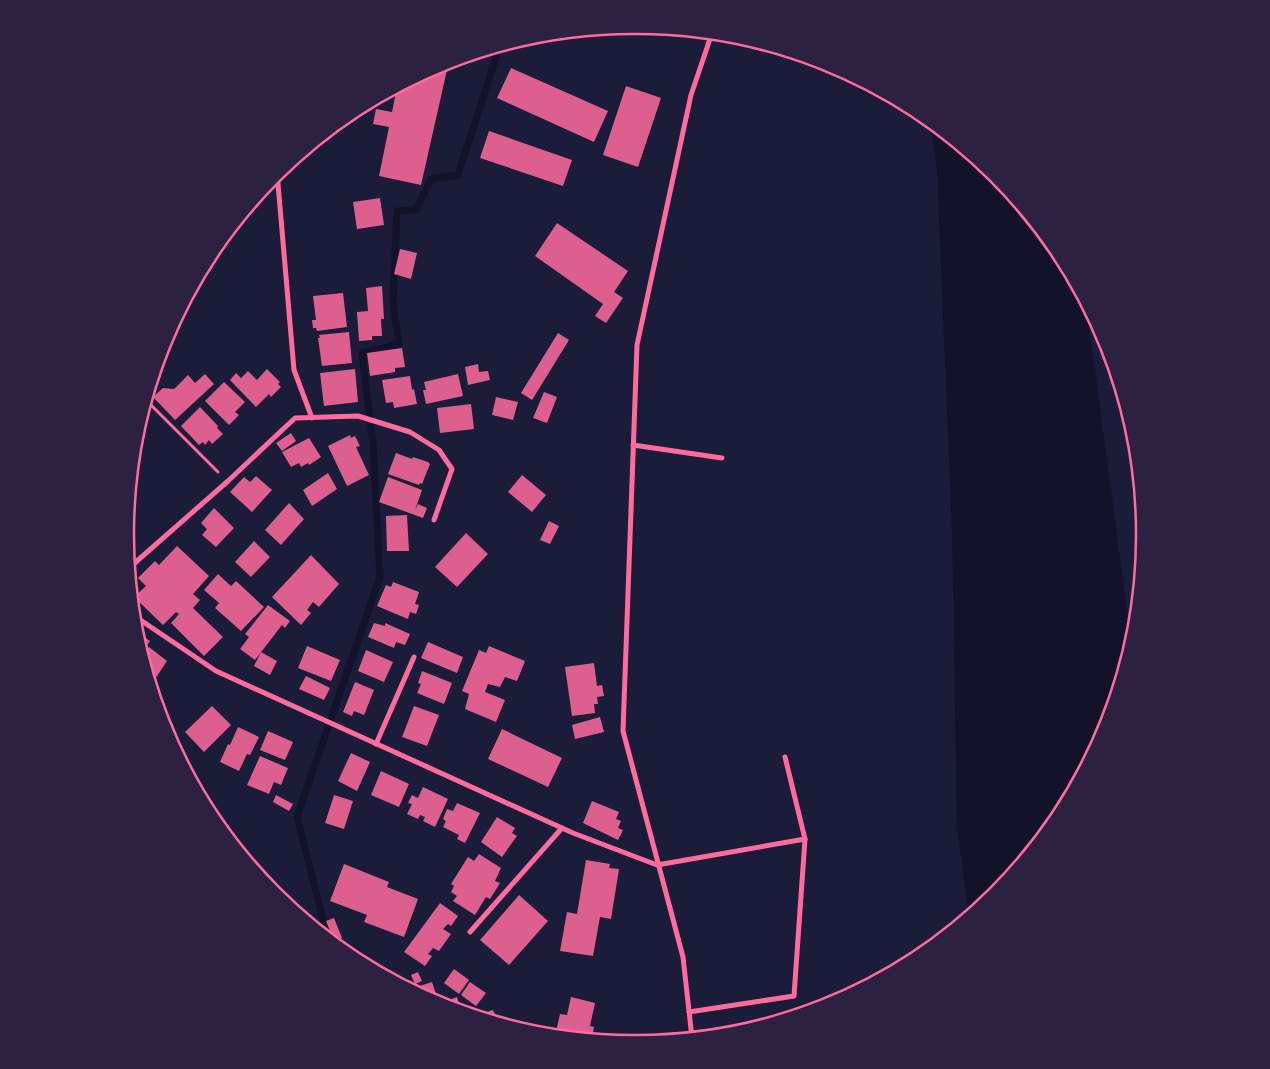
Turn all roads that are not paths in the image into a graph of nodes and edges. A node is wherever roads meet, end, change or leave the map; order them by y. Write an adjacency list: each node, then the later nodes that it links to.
1 (710, 39): 4 (street)
2 (278, 183): 3 (street)
3 (312, 418): 6 (street); 7 (street)
4 (633, 445): 5 (street); 14 (street)
5 (722, 458)
6 (434, 520)
7 (135, 563)
8 (142, 622): 10 (street)
9 (414, 657): 10 (street)
10 (376, 744): 12 (street)
11 (785, 757): 13 (street)
12 (562, 828): 14 (street); 15 (street)
13 (805, 839): 14 (street); 16 (street)
14 (657, 864): 16 (street)
15 (470, 932)
16 (689, 1012): 17 (street)
17 (691, 1032)

